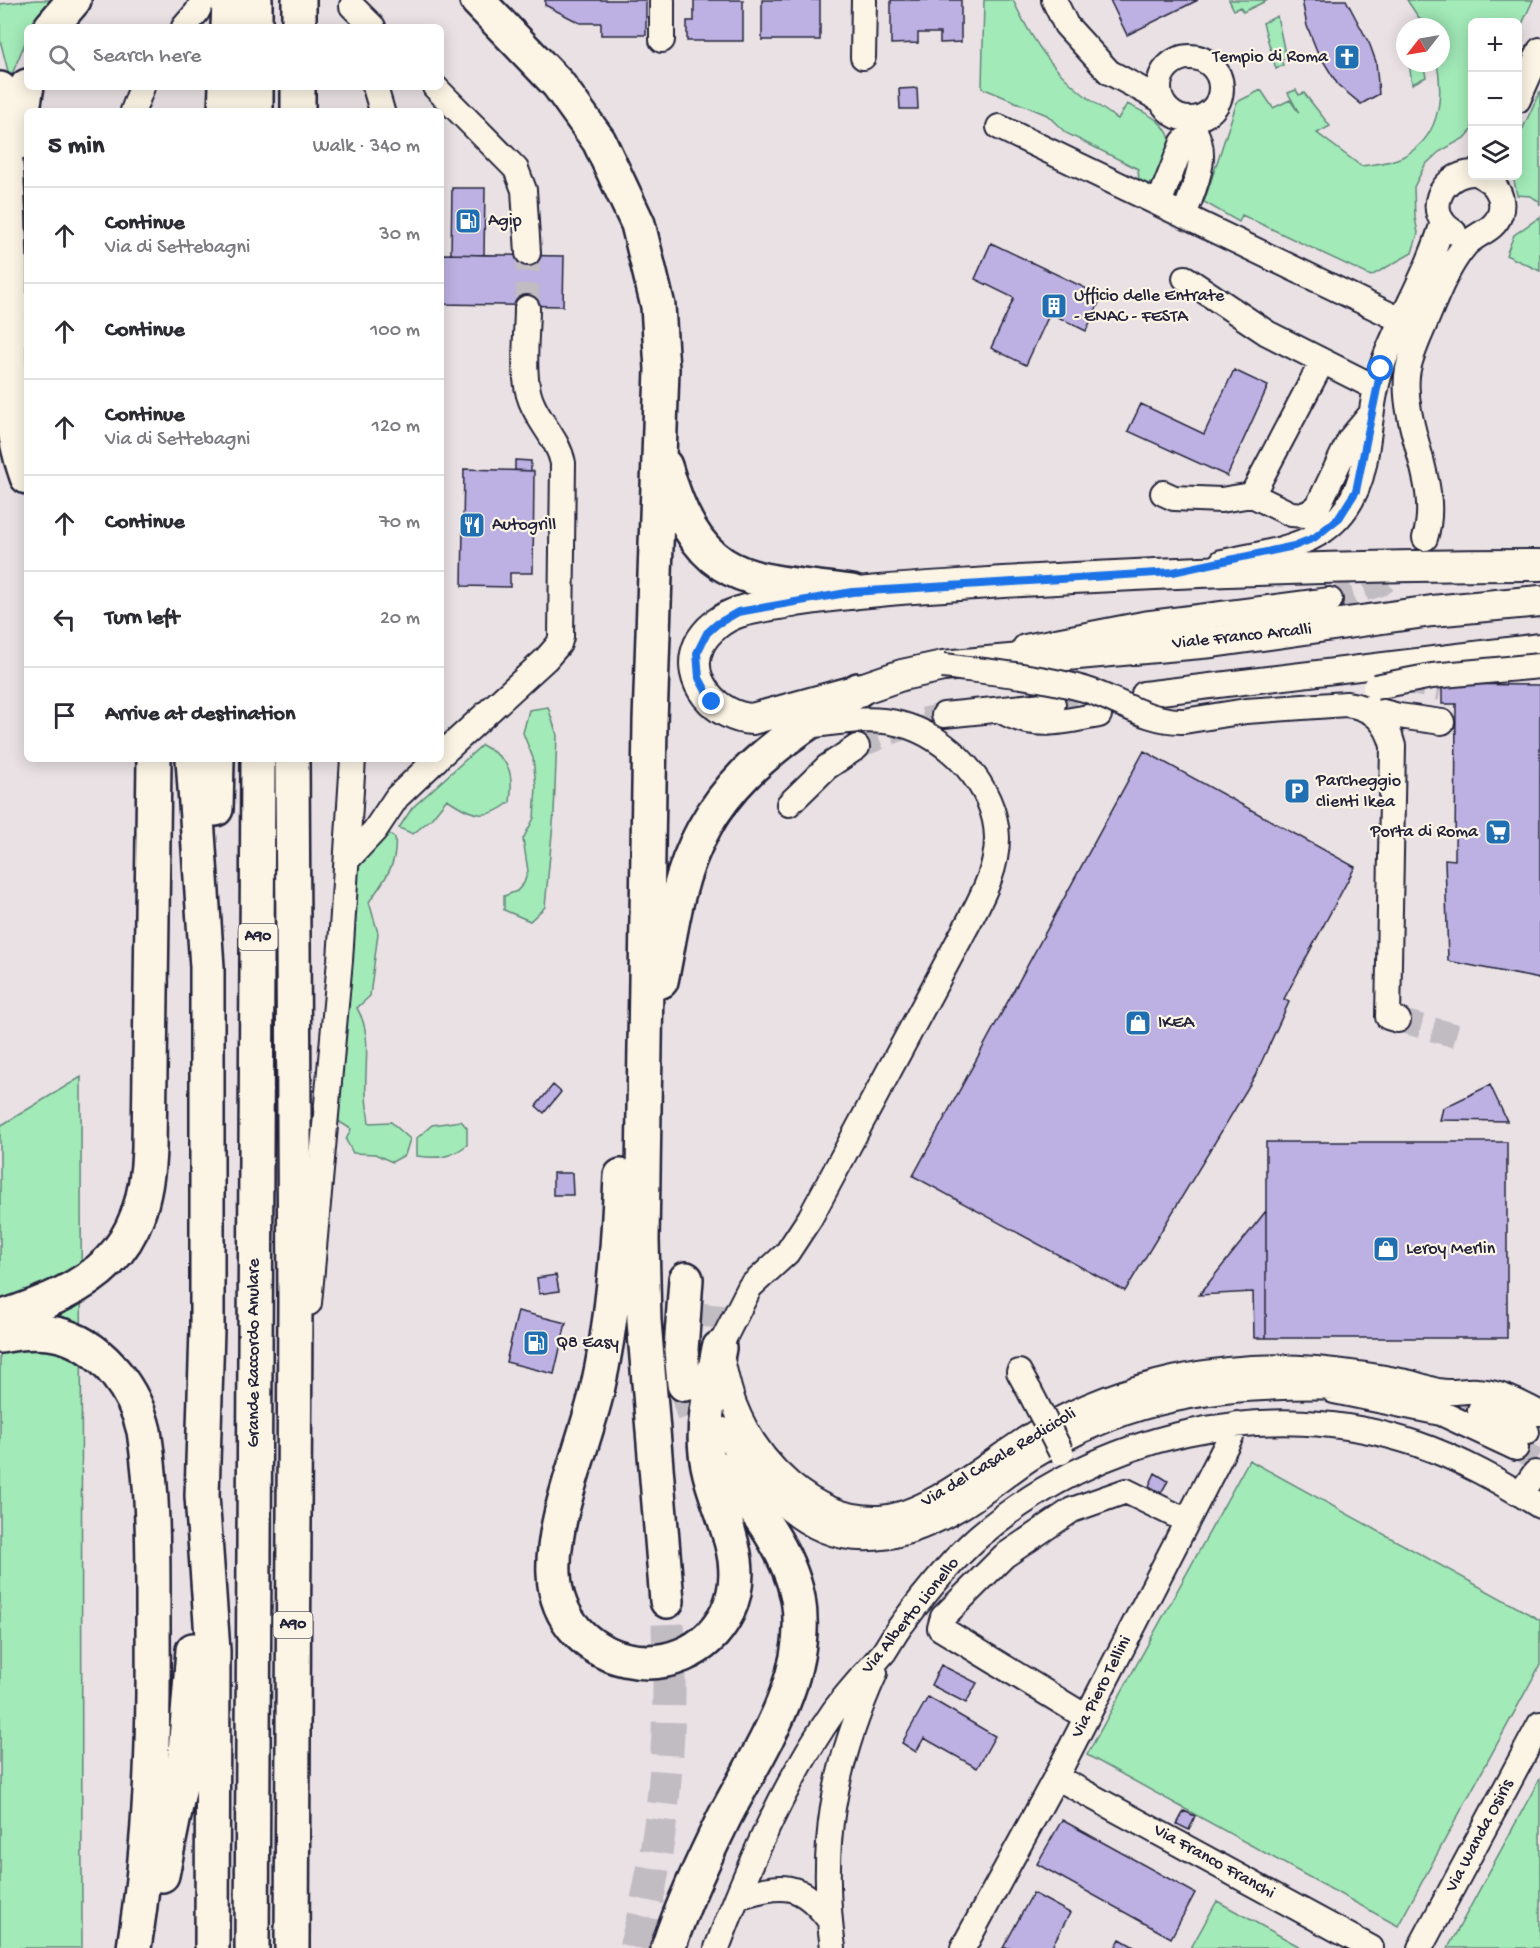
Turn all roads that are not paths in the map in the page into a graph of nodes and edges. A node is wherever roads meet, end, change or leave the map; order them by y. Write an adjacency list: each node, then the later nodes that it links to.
1 (74, 0): 12 (highway)
2 (203, 0): 13 (street)
3 (229, 0): 14 (highway)
4 (255, 0): 15 (highway)
5 (299, 0): 16 (highway)
6 (451, 0): 21 (highway)
7 (477, 0): 21 (highway)
8 (662, 0): 18 (street)
9 (864, 0): 20 (street)
10 (1054, 0): 31 (street)
11 (353, 11): 17 (street)
12 (54, 24)
13 (187, 24)
14 (228, 24)
15 (255, 24)
16 (298, 24)
17 (369, 24)
18 (663, 40)
19 (1540, 50): 30 (street)
20 (863, 57)
21 (548, 73): 53 (highway)
22 (0, 89): 43 (highway)
23 (26, 90): 43 (highway)
24 (141, 90): 32 (street)
25 (226, 90): 33 (highway)
26 (256, 90): 34 (highway)
27 (298, 90): 35 (highway)
28 (376, 90): 36 (street)
29 (438, 90): 46 (street)
30 (1522, 91)
31 (1161, 100): 37 (street); 37 (street)
32 (135, 108)
33 (225, 108)
34 (256, 108)
35 (298, 108)
36 (380, 108)
37 (1196, 124): 41 (street); 42 (street)
38 (999, 127): 41 (street)
39 (1468, 173): 44 (street)
40 (1487, 180): 45 (street)
41 (1160, 203): 42 (street)
42 (1184, 216): 49 (street)
43 (9, 219): 54 (highway)
44 (1443, 222): 45 (street); 49 (street)
45 (1476, 236): 57 (street)
46 (528, 253)
47 (1185, 278): 50 (street)
48 (527, 308): 78 (street)
49 (1403, 321): 51 (street)
50 (1322, 362): 51 (street); 56 (street)
51 (1376, 388): 52 (street)
52 (1371, 414): 56 (street); 59 (street)
53 (658, 446): 60 (highway); 74 (highway)
54 (24, 467)
55 (1163, 494): 56 (street)
56 (1252, 495)
57 (1425, 538)
58 (1540, 565): 59 (main road)
59 (1173, 572): 60 (main road, Viale Franco Arcalli)
60 (852, 592): 67 (main road, Viale Franco Arcalli)
61 (1330, 600): 64 (street)
62 (1540, 601): 64 (main road, Viale Franco Arcalli)
63 (1540, 646): 66 (street)
64 (943, 666): 67 (main road, Viale Franco Arcalli); 71 (street, bridge)
65 (1540, 666): 71 (street, bridge)
66 (1370, 674)
67 (858, 690): 76 (highway)
68 (1053, 704): 70 (street)
69 (1360, 706): 71 (street); 75 (street); 89 (street)
70 (999, 710): 72 (street); 73 (street)
71 (1247, 711)
72 (944, 715)
73 (1099, 715)
74 (650, 722): 90 (highway); 94 (highway)
75 (1442, 722)
76 (802, 726): 90 (highway); 94 (street)
77 (857, 747): 86 (street)
78 (444, 752)
79 (154, 762): 92 (highway)
80 (193, 762): 88 (highway)
81 (217, 762): 88 (highway)
82 (258, 762): 120 (highway, Grande Raccordo Anulare / A90)
83 (292, 762): 108 (highway, A90)
84 (353, 762): 87 (street)
85 (434, 762): 87 (street)
86 (789, 804)
87 (348, 859): 108 (street)
88 (207, 967): 106 (highway)
89 (1393, 1018)
90 (646, 1060): 110 (highway)
91 (686, 1279): 96 (highway)
92 (0, 1318)
93 (0, 1336): 117 (highway)
94 (719, 1348): 102 (street, Via del Casale Redicicoli)
95 (1025, 1382): 104 (street, bridge)
96 (684, 1384)
97 (1311, 1387): 98 (street); 101 (street); 102 (street)
98 (1365, 1387)
99 (1480, 1410): 102 (street)
100 (1237, 1424): 104 (street, Via Alberto Lionello); 107 (street, Via Alberto Lionello); 109 (street, Via Piero Tellini)
101 (723, 1430)
102 (1528, 1431)
103 (724, 1469): 122 (highway)
104 (1073, 1473): 111 (street, Via Alberto Lionello)
105 (1535, 1473): 107 (street)
106 (202, 1496): 118 (highway); 119 (highway)
107 (1530, 1500)
108 (294, 1508): 121 (highway, A90)
109 (1187, 1521): 112 (street, Via Piero Tellini); 112 (street)
110 (667, 1601)
111 (885, 1649): 115 (street, Via Alberto Lionello); 116 (street)
112 (1086, 1717): 114 (street, Via Piero Tellini)
113 (1540, 1724): 127 (street, Via Wanda Osiris)
114 (1056, 1777): 125 (street, Via Piero Tellini); 126 (street, Via Franco Franchi)
115 (737, 1897): 116 (street); 123 (street, Via Alberto Lionello)
116 (830, 1921): 124 (street)
117 (134, 1948)
118 (143, 1948)
119 (212, 1948)
120 (252, 1948)
121 (292, 1948)
122 (668, 1948)
123 (717, 1948)
124 (833, 1948)
125 (963, 1948)
126 (1371, 1948)
127 (1420, 1948)

